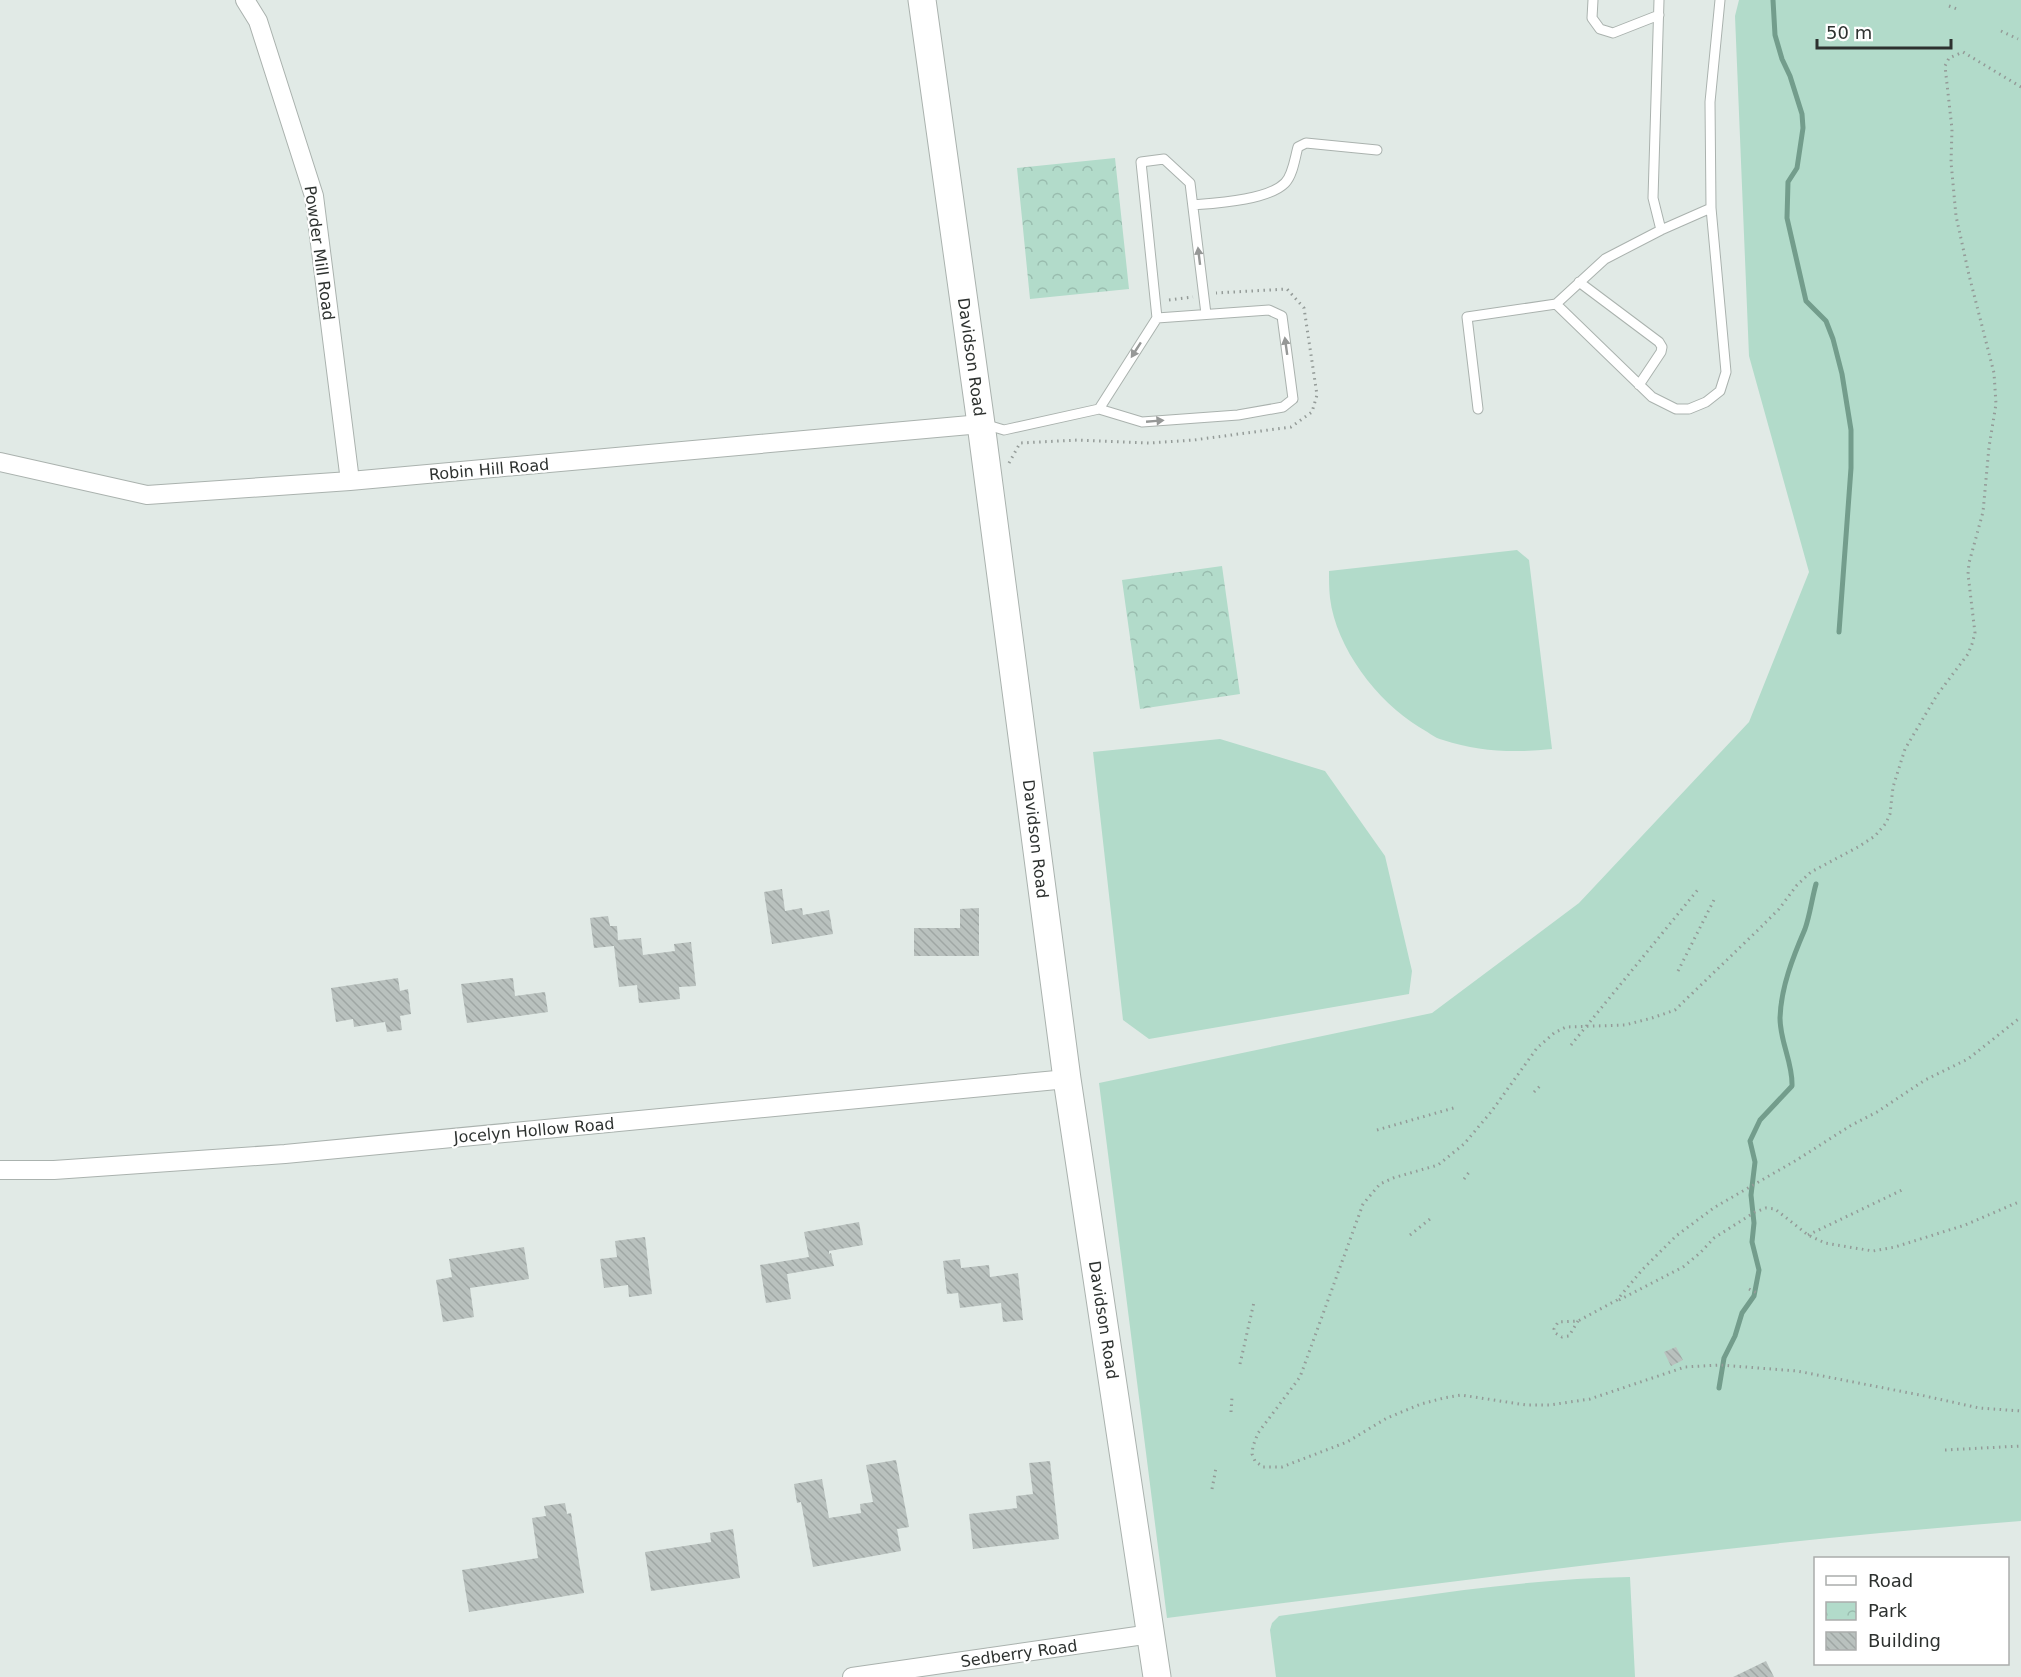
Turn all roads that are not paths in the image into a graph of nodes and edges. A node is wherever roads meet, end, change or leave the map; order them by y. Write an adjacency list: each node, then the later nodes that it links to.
1 (245, 0): 20 (street, Powder Mill Road)
2 (921, 0): 18 (street, Davidson Road)
3 (1593, 0): 6 (lane)
4 (1659, 0): 6 (lane)
5 (1720, 0): 9 (lane)
6 (1659, 15): 10 (lane)
7 (1377, 150): 8 (lane)
8 (1193, 206): 13 (lane, one-way to 8); 14 (lane)
9 (1711, 208): 10 (lane); 15 (lane)
10 (1661, 230): 11 (lane)
11 (1579, 282): 12 (lane); 15 (lane)
12 (1556, 304): 15 (lane); 17 (lane)
13 (1206, 314): 14 (lane); 16 (lane, one-way to 13)
14 (1157, 318): 16 (lane, one-way to 16)
15 (1639, 385)
16 (1098, 409): 18 (lane)
17 (1478, 409)
18 (981, 423): 20 (street, Robin Hill Road); 21 (street, Davidson Road)
19 (0, 462): 20 (street, Robin Hill Road)
20 (350, 481)
21 (1067, 1079): 22 (street, Jocelyn Hollow Road); 23 (street, Davidson Road)
22 (0, 1170)
23 (1151, 1634): 24 (street, Sedberry Road); 25 (street, Davidson Road)
24 (852, 1677)
25 (1157, 1677)

